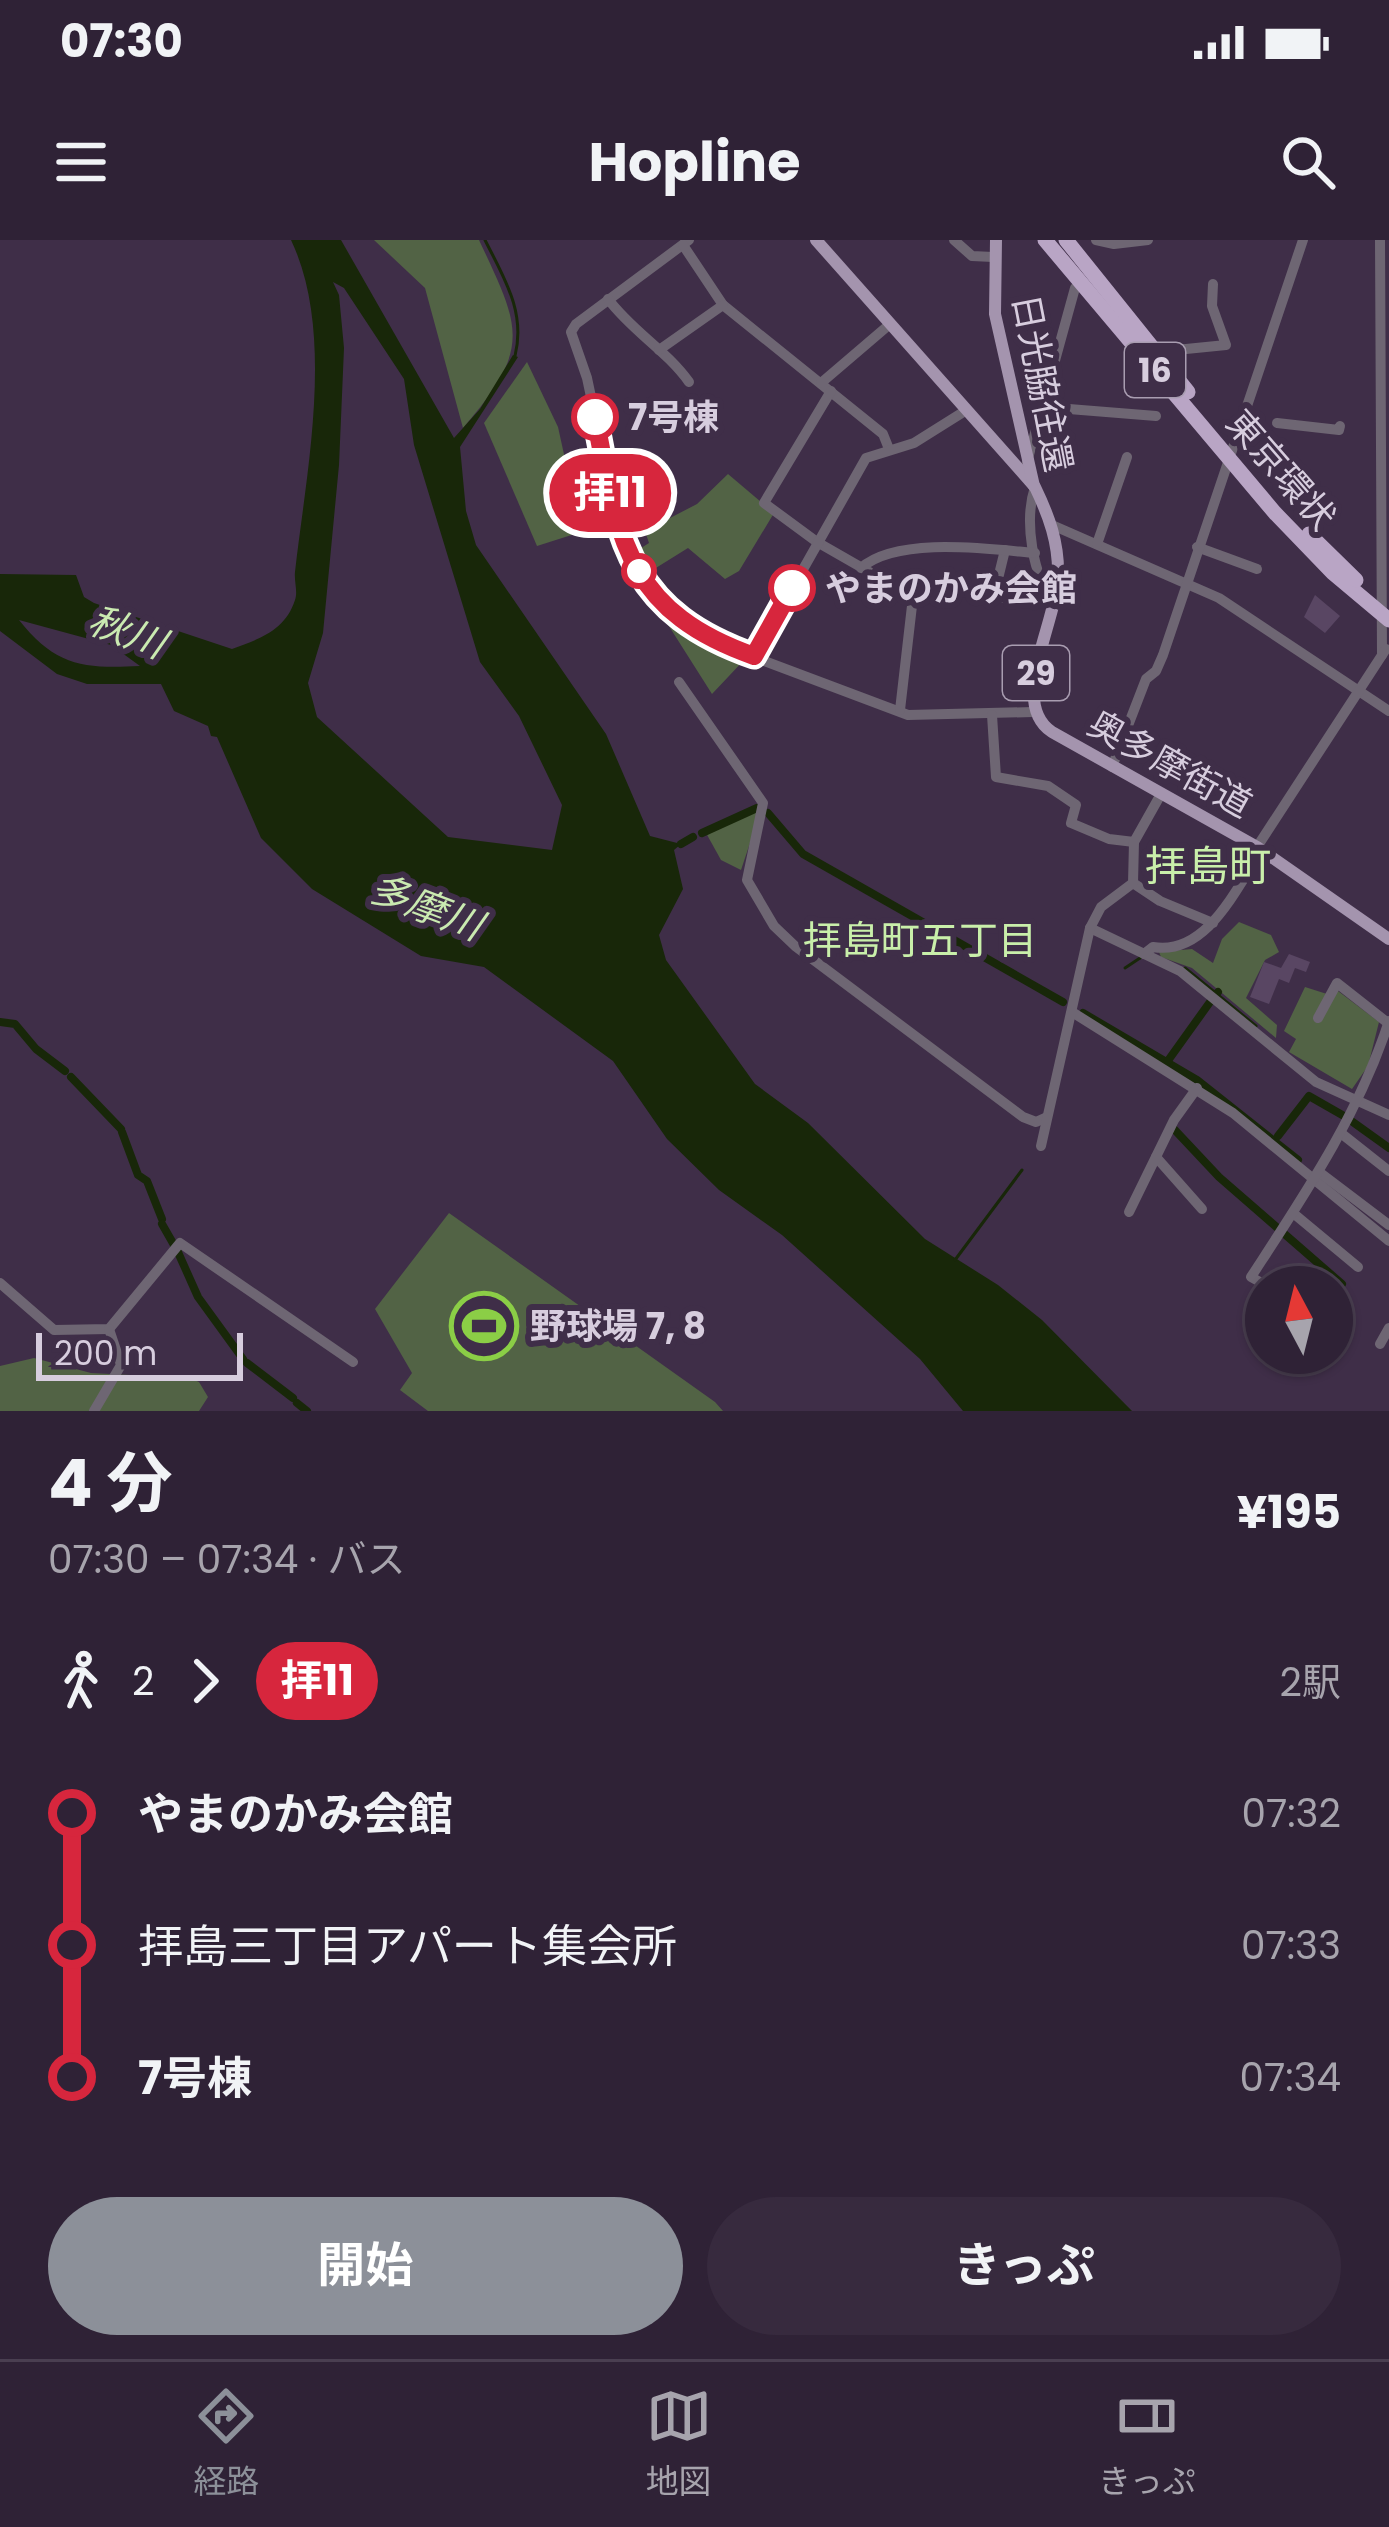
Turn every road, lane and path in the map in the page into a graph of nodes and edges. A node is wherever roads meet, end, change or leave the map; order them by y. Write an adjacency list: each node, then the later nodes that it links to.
1 (953, 240): 11 (street)
2 (996, 240): 11 (main road, 日光脇往還 / 29)
3 (1045, 240): 13 (highway, 東京環状 / 16)
4 (1066, 240): 12 (highway, 東京環状 / 16)
5 (1092, 240): 6 (street); 12 (street)
6 (1148, 240)
7 (1303, 240): 28 (street)
8 (1380, 240): 43 (street)
9 (686, 242): 15 (street); 16 (street)
10 (822, 242): 17 (main road, 29)
11 (993, 257): 30 (main road, 日光脇往還 / 29)
12 (1081, 258): 19 (highway, 東京環状 / 16)
13 (1082, 281): 22 (street); 28 (highway, 東京環状 / 16)
14 (1214, 284): 19 (street)
15 (608, 299): 18 (street); 45 (street)
16 (723, 304): 18 (street); 21 (street)
17 (890, 324): 21 (street); 23 (main road, 29)
18 (659, 350): 20 (street)
19 (1156, 352): 28 (highway, 東京環状 / 16)
20 (689, 382)
21 (826, 387): 27 (street); 33 (street)
22 (1044, 406): 24 (street); 30 (street)
23 (965, 411): 27 (street); 31 (main road, 29)
24 (1156, 416)
25 (1277, 423): 26 (street)
26 (1340, 426)
27 (889, 449): 33 (street)
28 (1230, 453): 35 (street); 43 (highway, 東京環状 / 16)
29 (1127, 457): 34 (street)
30 (1027, 461): 31 (main road, 日光脇往還 / 29)
31 (1035, 487): 32 (main road, 29); 37 (street, 日光脇往還)
32 (1052, 525): 34 (street); 42 (main road, 29)
33 (817, 542): 38 (street); 45 (street)
34 (1096, 544): 40 (street)
35 (1198, 547): 39 (street); 40 (street)
36 (1005, 550): 37 (street); 38 (street); 41 (street)
37 (1035, 553): 42 (street, 日光脇往還)
38 (861, 568): 48 (street)
39 (1257, 569)
40 (1185, 583): 47 (street); 52 (street)
41 (1005, 598)
42 (1055, 603): 50 (main road, 29)
43 (1386, 612): 44 (street)
44 (1386, 650): 47 (street)
45 (754, 656): 48 (street)
46 (679, 682): 67 (street)
47 (1356, 690): 49 (street); 55 (street)
48 (900, 710): 51 (street)
49 (1389, 711)
50 (1033, 712): 51 (street); 52 (main road, 奥多摩街道 / 29)
51 (992, 715): 54 (street)
52 (1112, 767): 53 (main road, 奥多摩街道 / 29)
53 (1161, 794): 54 (street); 55 (main road, 奥多摩街道 / 29)
54 (1134, 842): 56 (street)
55 (1260, 848): 57 (street); 59 (main road, 奥多摩街道 / 29)
56 (1133, 883): 57 (street); 58 (street)
57 (1213, 923): 60 (street)
58 (1090, 928): 60 (street); 61 (street)
59 (1389, 939)
60 (1144, 954): 65 (street)
61 (1072, 1012): 64 (street); 67 (street)
62 (1318, 1018): 63 (street)
63 (1389, 1022): 65 (street)
64 (1197, 1088): 70 (street); 72 (street)
65 (1360, 1100): 66 (street); 68 (street)
66 (1389, 1115)
67 (1047, 1118): 69 (street)
68 (1342, 1134): 71 (street); 72 (street)
69 (1041, 1146)
70 (1156, 1157): 73 (street); 74 (street)
71 (1389, 1171)
72 (1315, 1177): 75 (street); 76 (street); 77 (street)
73 (1202, 1209)
74 (1129, 1212)
75 (1293, 1213): 78 (street); 79 (street)
76 (1389, 1226)
77 (1389, 1241)
78 (1257, 1266)
79 (1358, 1268)
80 (0, 1282): 82 (street)
81 (1389, 1328): 83 (street)
82 (109, 1329): 84 (street); 85 (street)
83 (1380, 1344)
84 (353, 1362)
85 (94, 1411)

